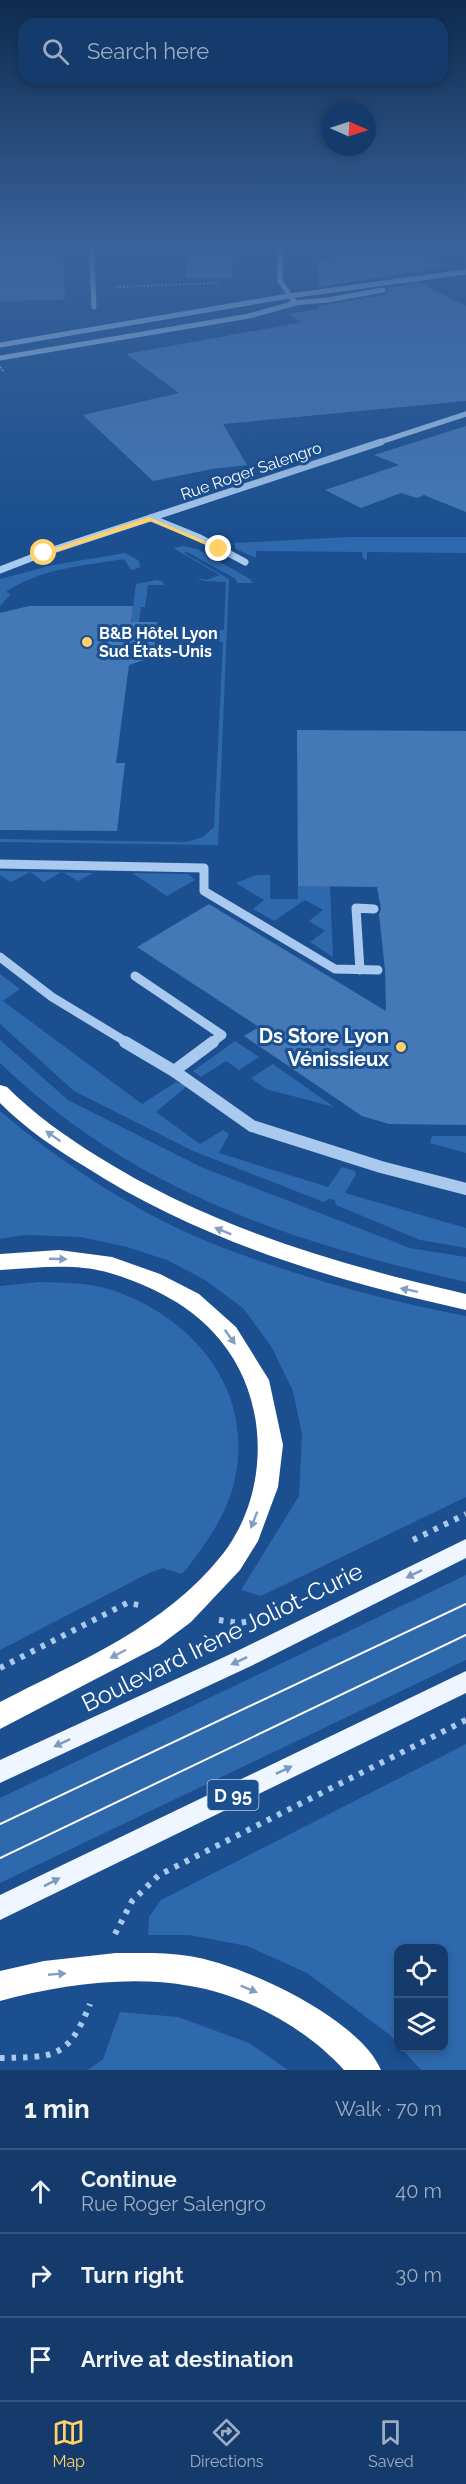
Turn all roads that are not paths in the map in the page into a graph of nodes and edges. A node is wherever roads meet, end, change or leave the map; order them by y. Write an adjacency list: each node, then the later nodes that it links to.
1 (24, 341): 3 (street)
2 (103, 341): 4 (street)
3 (0, 345)
4 (0, 358)
5 (466, 414): 6 (street, Rue Roger Salengro)
6 (151, 518): 7 (street, Rue Roger Salengro); 8 (street)
7 (44, 553): 9 (street, Rue Roger Salengro); 10 (street, Rue Roger Salengro)
8 (245, 562)
9 (0, 563)
10 (0, 570)
11 (0, 864): 14 (street)
12 (374, 909): 14 (street)
13 (0, 957): 17 (street)
14 (360, 970): 15 (street)
15 (378, 970)
16 (135, 976): 17 (street)
17 (174, 1071): 19 (street)
18 (0, 1092): 21 (highway, one-way to 18)
19 (466, 1189)
20 (0, 1262): 24 (highway, one-way to 24)
21 (466, 1302)
22 (466, 1548): 25 (main road, Boulevard Irène Joliot-Curie, one-way to 25)
23 (466, 1683): 26 (main road, D 95, one-way to 23)
24 (0, 1716)
25 (0, 1772)
26 (0, 1908)
27 (0, 1986): 28 (highway, one-way to 28)
28 (365, 2070)

